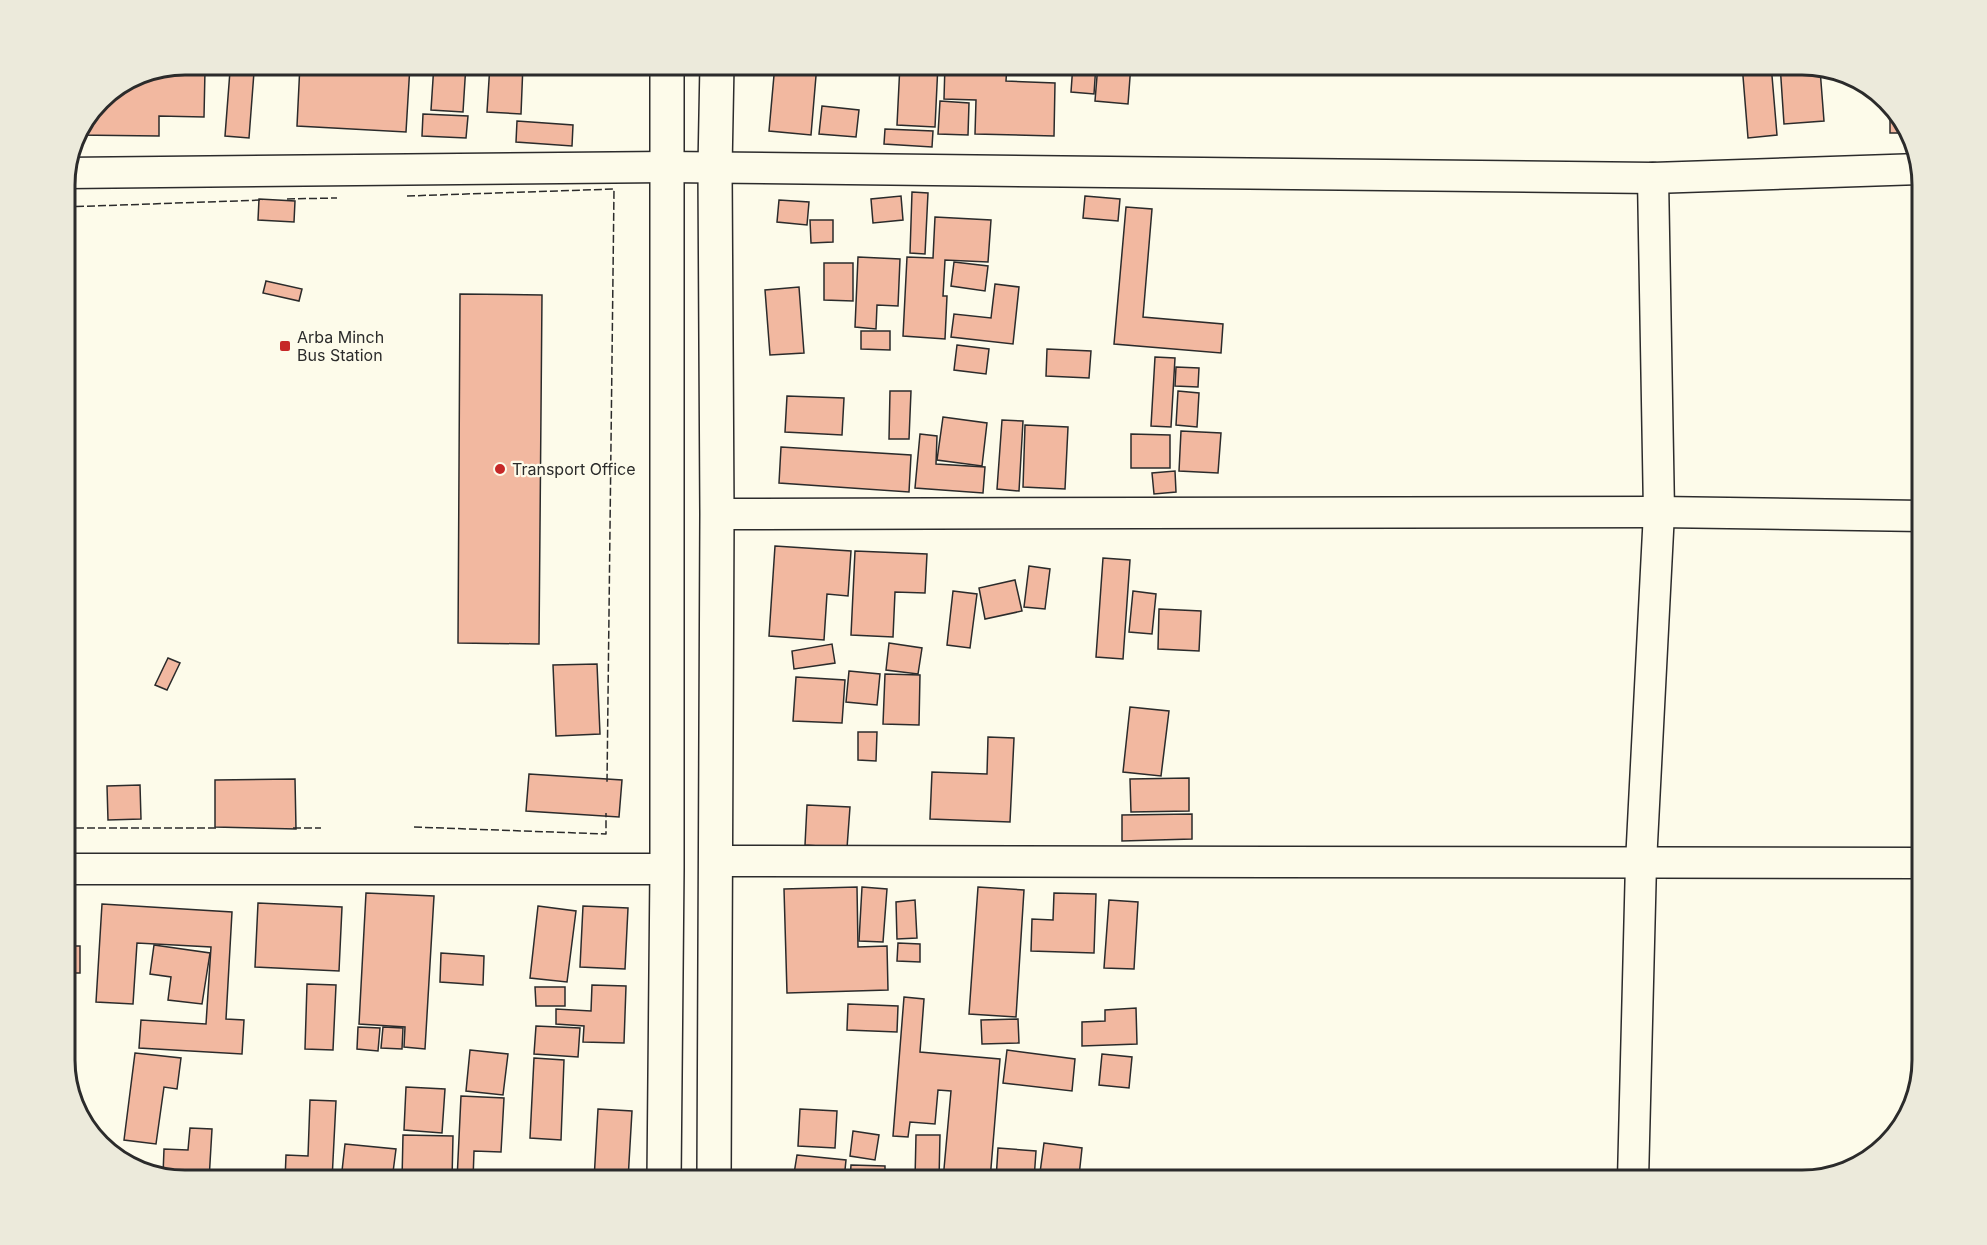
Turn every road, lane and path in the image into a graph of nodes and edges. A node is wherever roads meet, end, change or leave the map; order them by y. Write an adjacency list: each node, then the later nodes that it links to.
1 (668, 75): 3 (main road)
2 (717, 75): 4 (main road)
3 (666, 167): 4 (street); 6 (street); 15 (main road)
4 (715, 168): 7 (street); 9 (main road)
5 (1911, 169): 7 (street)
6 (76, 173)
7 (1653, 178): 8 (street)
8 (1659, 512): 9 (street); 10 (street); 12 (street)
9 (717, 514): 11 (main road)
10 (1912, 516)
11 (716, 861): 12 (street); 17 (main road)
12 (1641, 863): 13 (street); 18 (street)
13 (1912, 863)
14 (75, 869): 15 (street)
15 (667, 869): 16 (main road)
16 (664, 1170)
17 (714, 1170)
18 (1633, 1170)

